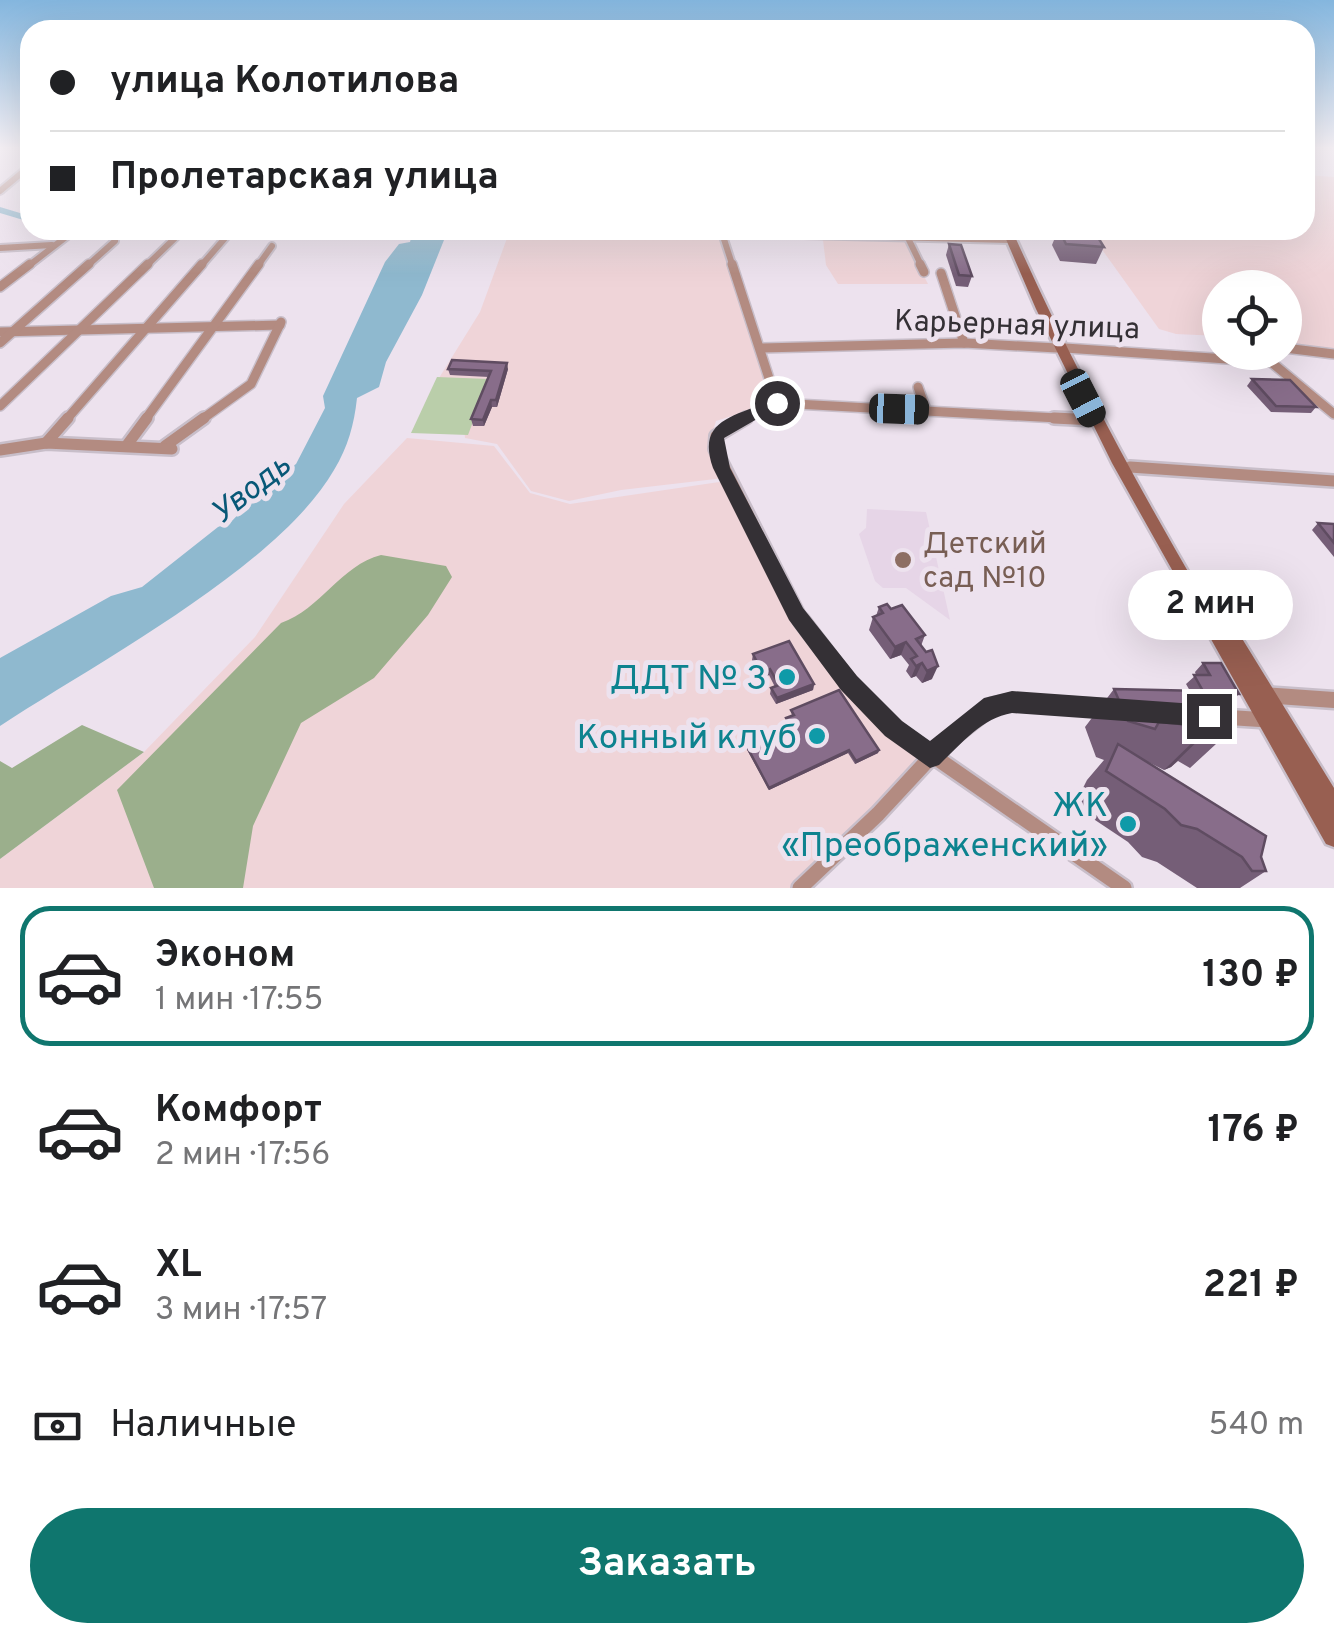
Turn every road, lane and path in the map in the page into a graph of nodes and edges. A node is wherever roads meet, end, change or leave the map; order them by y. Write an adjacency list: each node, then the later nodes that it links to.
1 (61, 240): 8 (street)
2 (173, 240): 16 (street)
3 (223, 240): 14 (street)
4 (725, 240): 21 (street)
5 (909, 240): 11 (street)
6 (1016, 240): 22 (main road)
7 (115, 241): 18 (street)
8 (54, 245): 10 (street); 13 (street)
9 (272, 246): 15 (street)
10 (0, 248)
11 (924, 272)
12 (941, 273): 20 (street)
13 (0, 287)
14 (146, 327): 15 (street); 16 (street); 33 (street)
15 (216, 327): 34 (street); 34 (street)
16 (78, 329): 18 (street); 29 (street)
17 (0, 332): 18 (street)
18 (13, 332): 19 (street)
19 (0, 343)
20 (964, 343): 21 (street, Карьерная улица); 22 (street, Карьерная улица)
21 (761, 348): 28 (street)
22 (1061, 348): 24 (street, Карьерная улица); 32 (main road); 36 (main road)
23 (1302, 350): 25 (street)
24 (1202, 354)
25 (1334, 354)
26 (1285, 370): 31 (street)
27 (918, 387): 30 (street)
28 (777, 403): 30 (street); 43 (street)
29 (0, 406)
30 (926, 410): 32 (street)
31 (1334, 414)
32 (1095, 420): 38 (main road)
33 (46, 443): 34 (street); 35 (street)
34 (127, 445)
35 (0, 450)
36 (1130, 467): 37 (street); 38 (main road)
37 (1334, 481)
38 (1260, 695): 39 (street); 42 (main road); 44 (main road)
39 (1334, 700)
40 (1134, 710): 43 (street)
41 (1188, 714): 42 (street)
42 (1268, 720): 45 (main road)
43 (930, 756): 46 (street); 47 (street)
44 (1334, 808)
45 (1334, 836)
46 (1103, 882): 48 (street)
47 (800, 888)
48 (1124, 888)

